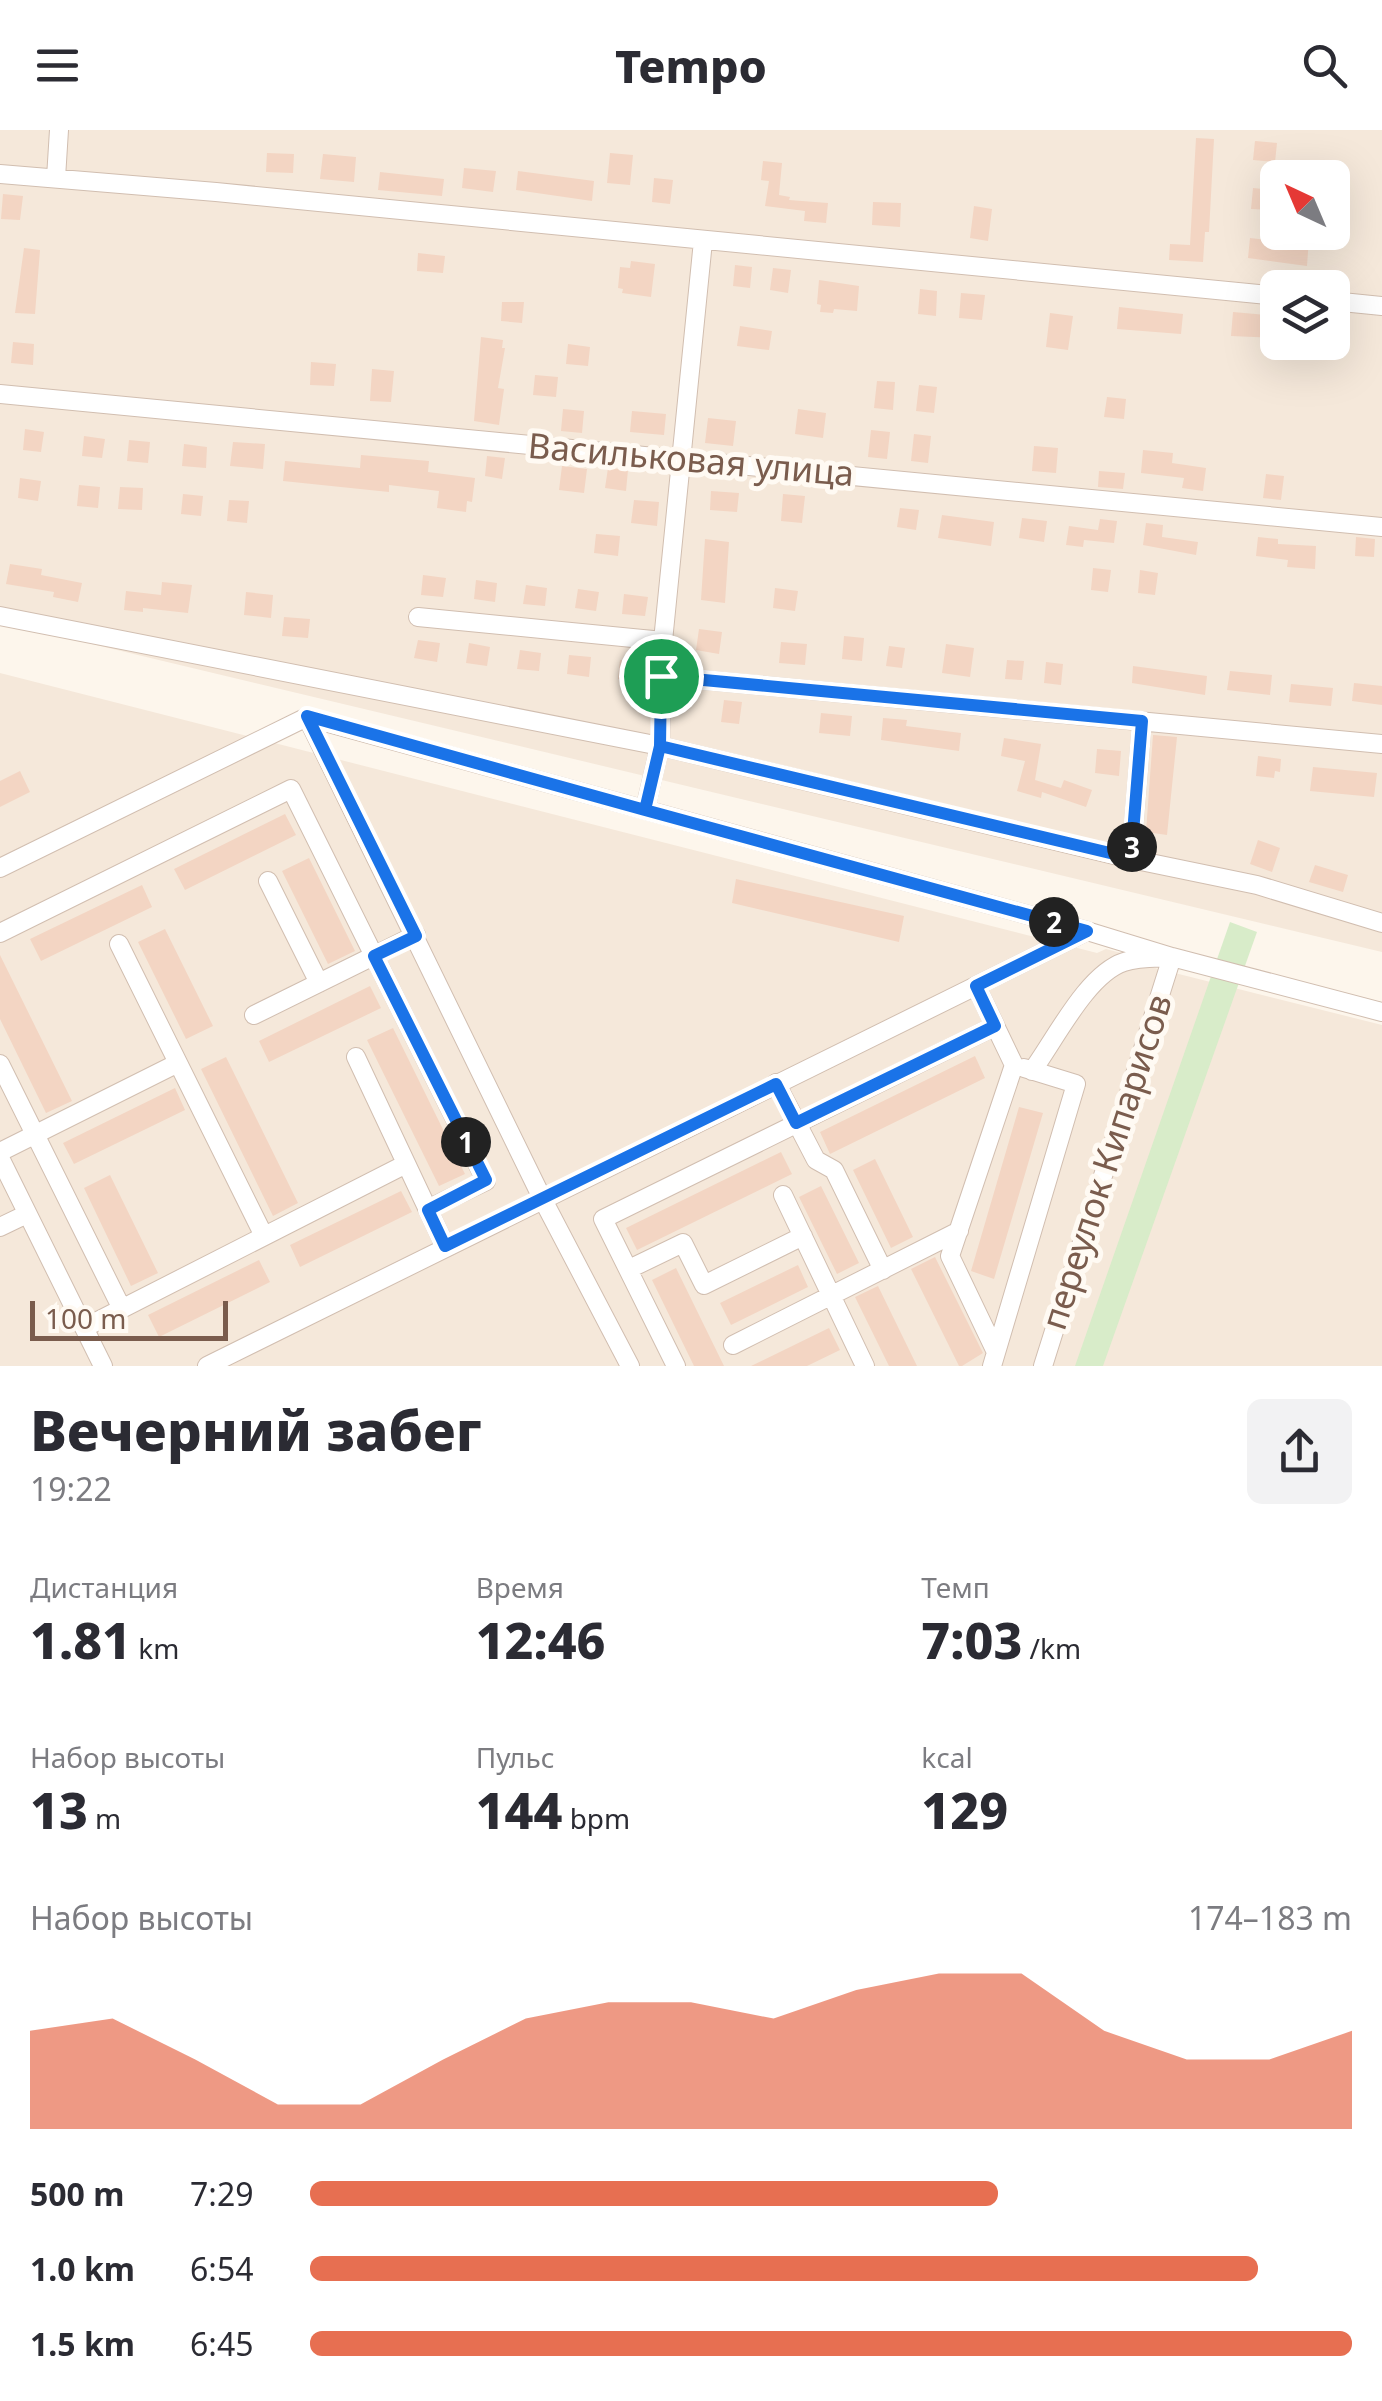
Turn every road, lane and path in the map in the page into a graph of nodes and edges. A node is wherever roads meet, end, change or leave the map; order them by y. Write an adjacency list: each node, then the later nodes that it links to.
1 (60, 130): 3 (street)
2 (0, 174): 3 (street)
3 (56, 178): 4 (street)
4 (703, 242): 5 (street); 9 (street)
5 (1260, 294)
6 (1350, 303): 7 (street)
7 (1382, 306)
8 (0, 394): 9 (street, Васильковая улица)
9 (682, 460): 10 (street, Васильковая улица); 13 (street)
10 (1382, 527)
11 (0, 616): 18 (street)
12 (418, 617): 13 (street)
13 (663, 641): 14 (street)
14 (661, 676): 16 (street); 18 (street)
15 (307, 716): 19 (street); 21 (street); 26 (street)
16 (1142, 721): 17 (street); 20 (street)
17 (1382, 744)
18 (660, 746): 19 (street); 20 (street)
19 (645, 810): 24 (street)
20 (1131, 858): 23 (street)
21 (0, 868)
22 (268, 881): 30 (street)
23 (1382, 923)
24 (1087, 931): 29 (street); 31 (street)
25 (0, 934): 28 (street)
26 (416, 936): 28 (street); 45 (street)
27 (118, 944): 36 (street)
28 (374, 956): 30 (street); 46 (street)
29 (1172, 957): 32 (street); 38 (street); 65 (street, переулок Кипарисов)
30 (318, 984): 33 (street)
31 (976, 986): 34 (street); 39 (street)
32 (1382, 1012)
33 (254, 1015)
34 (995, 1026): 38 (street); 40 (street)
35 (356, 1057): 43 (street)
36 (178, 1063): 41 (street); 50 (street)
37 (0, 1064): 41 (street)
38 (1023, 1068): 49 (street); 59 (street)
39 (776, 1084): 40 (street); 45 (street)
40 (796, 1123): 53 (street); 54 (street)
41 (35, 1134): 42 (street); 56 (street)
42 (0, 1155): 47 (street)
43 (406, 1164): 46 (street); 50 (street)
44 (783, 1195): 51 (street)
45 (542, 1198): 52 (street); 62 (street)
46 (428, 1210): 52 (street)
47 (27, 1214): 48 (street); 57 (street)
48 (0, 1227)
49 (958, 1231): 54 (street); 59 (street)
50 (264, 1236): 56 (street)
51 (803, 1236): 53 (street); 55 (street)
52 (445, 1246): 61 (street)
53 (629, 1270): 63 (street)
54 (883, 1270): 55 (street)
55 (831, 1295): 58 (street); 64 (street)
56 (122, 1308): 57 (street)
57 (84, 1328): 60 (street)
58 (734, 1345)
59 (994, 1359)
60 (103, 1366)
61 (207, 1366)
62 (630, 1366)
63 (676, 1366)
64 (864, 1366)
65 (1043, 1366)

